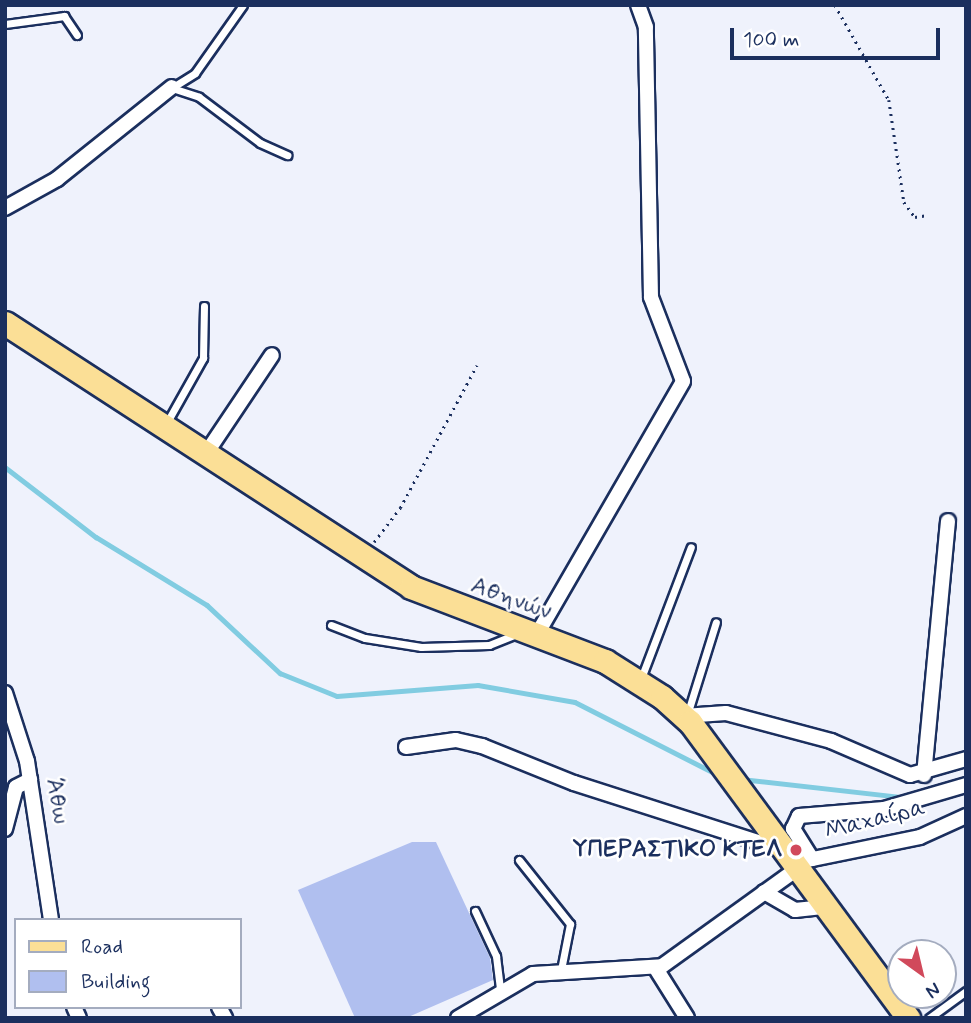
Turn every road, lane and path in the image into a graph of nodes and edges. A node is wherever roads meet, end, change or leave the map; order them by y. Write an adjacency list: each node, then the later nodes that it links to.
1 (243, 5): 6 (lane)
2 (638, 5): 21 (street)
3 (835, 5): 9 (path)
4 (5, 24): 5 (lane)
5 (77, 35)
6 (172, 88): 7 (lane); 8 (street)
7 (287, 155)
8 (5, 208)
9 (928, 215)
10 (204, 306): 14 (lane)
11 (5, 323): 14 (main road, Αθηνών)
12 (272, 355): 15 (street)
13 (477, 365): 18 (path)
14 (164, 428): 15 (main road, Αθηνών)
15 (205, 455): 18 (main road, Αθηνών)
16 (948, 521): 27 (street)
17 (691, 547): 22 (lane)
18 (360, 558): 21 (main road, Αθηνών)
19 (716, 622): 24 (lane)
20 (331, 625): 21 (lane)
21 (528, 634): 22 (main road, Αθηνών)
22 (640, 681): 24 (main road, Αθηνών)
23 (5, 693): 28 (street, Άθω)
24 (687, 718): 27 (street); 33 (main road, Αθηνών)
25 (406, 747): 33 (street)
26 (966, 759): 27 (street)
27 (923, 775)
28 (30, 780): 31 (street); 37 (street, Άθω)
29 (966, 785): 33 (street)
30 (966, 816): 33 (street, Μαχαίρα)
31 (5, 829)
32 (519, 860): 39 (lane)
33 (797, 861): 34 (street); 35 (main road, Αθηνών)
34 (764, 892): 35 (street); 38 (street)
35 (825, 907): 44 (main road, Αθηνών)
36 (475, 911): 40 (lane)
37 (51, 918)
38 (655, 967): 39 (street); 43 (street)
39 (561, 970): 40 (street)
40 (500, 990): 42 (street)
41 (966, 991): 45 (lane)
42 (458, 1018)
43 (687, 1018)
44 (908, 1018)
45 (929, 1018)

